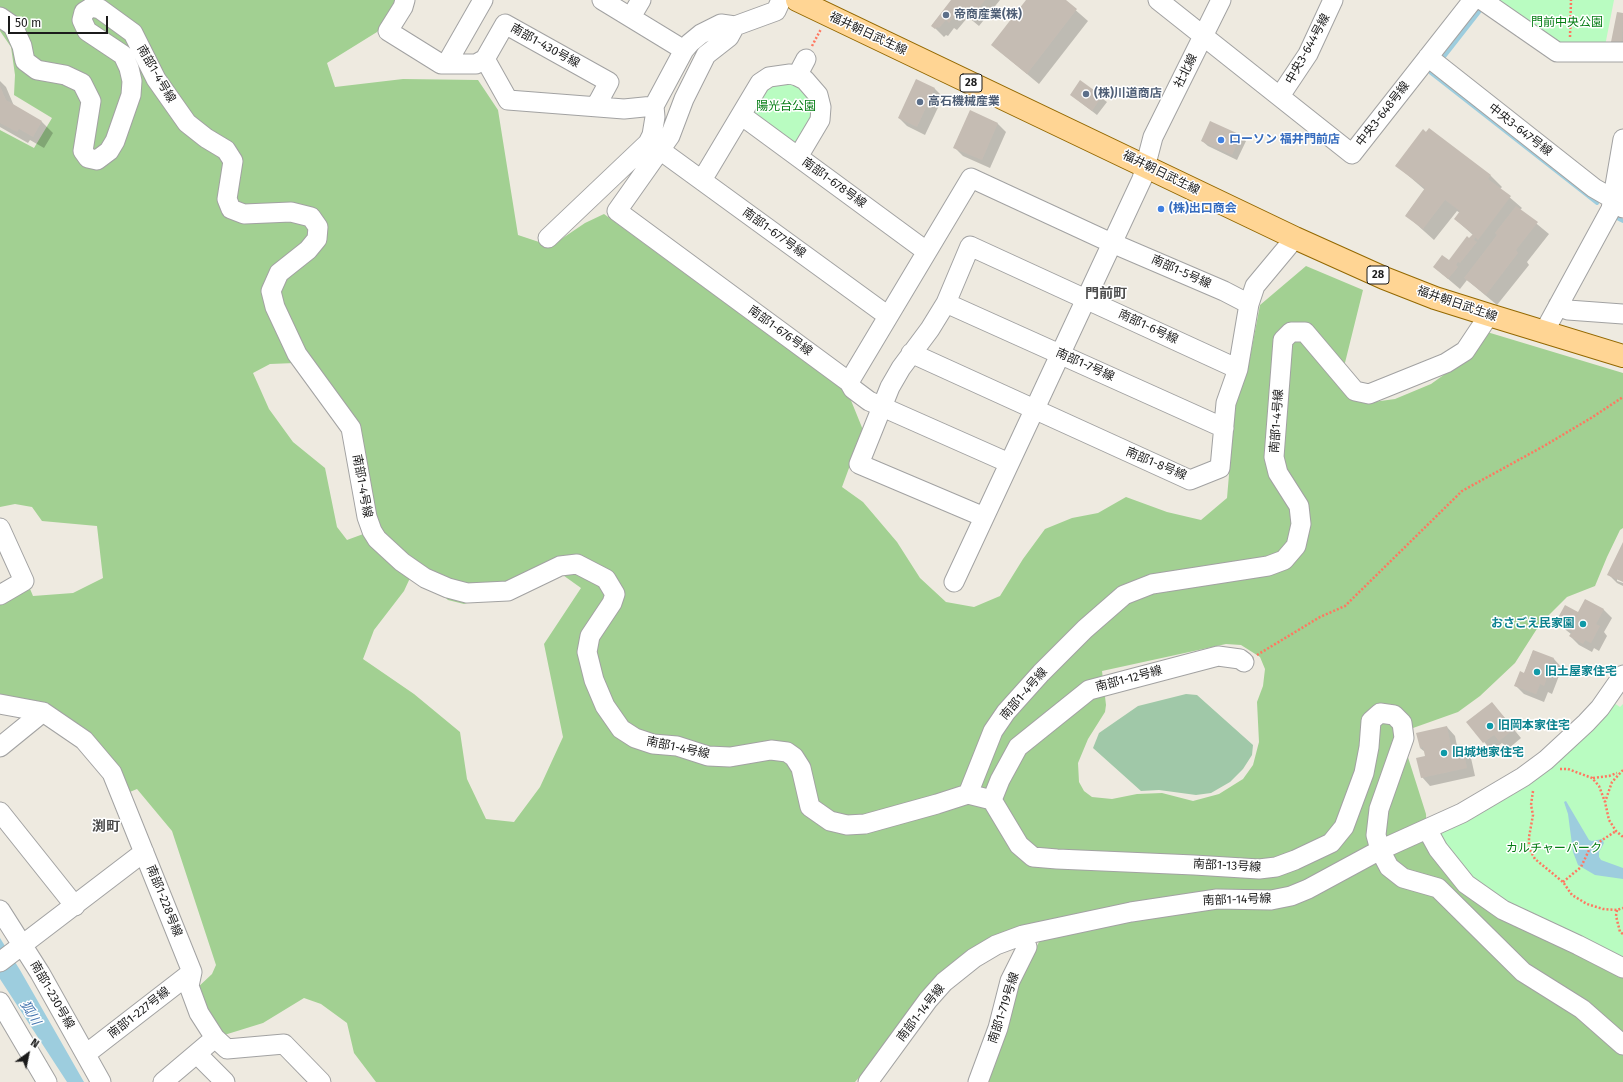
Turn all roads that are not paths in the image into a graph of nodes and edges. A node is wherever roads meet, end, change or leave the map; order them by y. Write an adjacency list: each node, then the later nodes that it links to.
1 (405, 0): 21 (street)
2 (602, 0): 13 (street)
3 (641, 0): 13 (street)
4 (781, 0): 14 (street)
5 (797, 0): 30 (main road, 福井朝日武生線 / 28)
6 (1158, 0): 15 (street, 中央3-648号線)
7 (1221, 0): 15 (street, 社北線)
8 (1333, 0): 23 (street, 中央3-644号線)
9 (1473, 0): 18 (street, 中央3-648号線)
10 (1482, 0): 17 (street)
11 (478, 2): 21 (street)
12 (0, 17): 63 (street, 南部1-4号線)
13 (631, 17): 16 (street)
14 (735, 26): 16 (street); 28 (street, 南部1-676号線)
15 (1203, 36): 23 (street, 中央3-648号線); 30 (street, 社北線)
16 (684, 50): 25 (street)
17 (1623, 52)
18 (1428, 57): 23 (street, 中央3-648号線); 32 (street, 中央3-647号線)
19 (485, 59): 21 (street); 24 (street); 24 (street, 南部1-430号線)
20 (806, 59): 22 (street)
21 (447, 63)
22 (797, 76): 26 (street); 29 (street)
23 (1280, 96)
24 (596, 106): 25 (street)
25 (654, 106): 33 (street)
26 (741, 115): 29 (street, 南部1-678号線); 31 (street)
27 (1623, 139): 32 (street)
28 (660, 150): 31 (street, 南部1-677号線); 49 (street, 南部1-676号線)
29 (798, 157): 36 (street, 南部1-678号線)
30 (1145, 165): 34 (main road, 福井朝日武生線 / 28); 35 (street, 社北線)
31 (702, 180): 43 (street, 南部1-677号線)
32 (1618, 204): 40 (street)
33 (548, 238)
34 (1295, 238): 39 (street, 南部1-8号線); 42 (main road, 福井朝日武生線 / 28)
35 (1113, 242): 36 (street); 37 (street, 社北線); 39 (street, 南部1-5号線)
36 (926, 251): 43 (street)
37 (1086, 298): 38 (street, 南部1-6号線); 46 (street, 社北線); 48 (street, 南部1-6号線)
38 (946, 303): 45 (street); 46 (street, 南部1-7号線)
39 (1249, 304): 48 (street, 南部1-8号線)
40 (1558, 306): 41 (street); 44 (street)
41 (1623, 314)
42 (1488, 315): 44 (main road, 福井朝日武生線 / 28); 63 (street, 南部1-4号線)
43 (888, 316): 49 (street)
44 (1544, 332): 47 (main road, 福井朝日武生線 / 28)
45 (911, 353): 50 (street); 51 (street, 南部1-8号線)
46 (1060, 354): 51 (street, 社北線); 52 (street, 南部1-7号線)
47 (1623, 356)
48 (1238, 369): 52 (street, 南部1-8号線)
49 (849, 382): 50 (street)
50 (882, 407): 53 (street); 54 (street)
51 (1034, 409): 52 (street, 南部1-8号線); 53 (street, 社北線)
52 (1224, 428)
53 (1009, 463): 54 (street, 社北線)
54 (984, 517): 56 (street, 社北線)
55 (0, 528): 57 (street)
56 (954, 582)
57 (0, 595)
58 (1244, 662): 64 (street, 南部1-12号線)
59 (1623, 675): 66 (street, 南部1-14号線)
60 (0, 704): 61 (street, 南部1-228号線)
61 (42, 712): 62 (street); 68 (street, 南部1-228号線)
62 (0, 747)
63 (968, 794): 64 (street)
64 (992, 800): 67 (street, 南部1-13号線)
65 (0, 812): 69 (street)
66 (1428, 829): 67 (street, 南部1-14号線); 74 (street)
67 (1380, 850): 71 (street, 南部1-14号線); 78 (street, 南部1-13号線)
68 (144, 852): 69 (street); 75 (street, 南部1-228号線)
69 (75, 906): 72 (street)
70 (0, 910): 72 (street, 南部1-230号線)
71 (1023, 935): 86 (street, 南部1-14号線); 87 (street, 南部1-719号線)
72 (20, 946): 73 (street); 79 (street, 南部1-230号線)
73 (0, 962)
74 (1623, 968)
75 (192, 972): 77 (street, 南部1-228号線); 79 (street, 南部1-227号線)
76 (0, 1002): 81 (street)
77 (215, 1038): 80 (street); 85 (street, 南部1-228号線)
78 (1623, 1045)
79 (86, 1054): 82 (street, 南部1-230号線)
80 (197, 1054): 83 (street); 84 (street)
81 (47, 1082)
82 (101, 1082)
83 (163, 1082)
84 (225, 1082)
85 (321, 1082)
86 (868, 1082)
87 (978, 1082)

